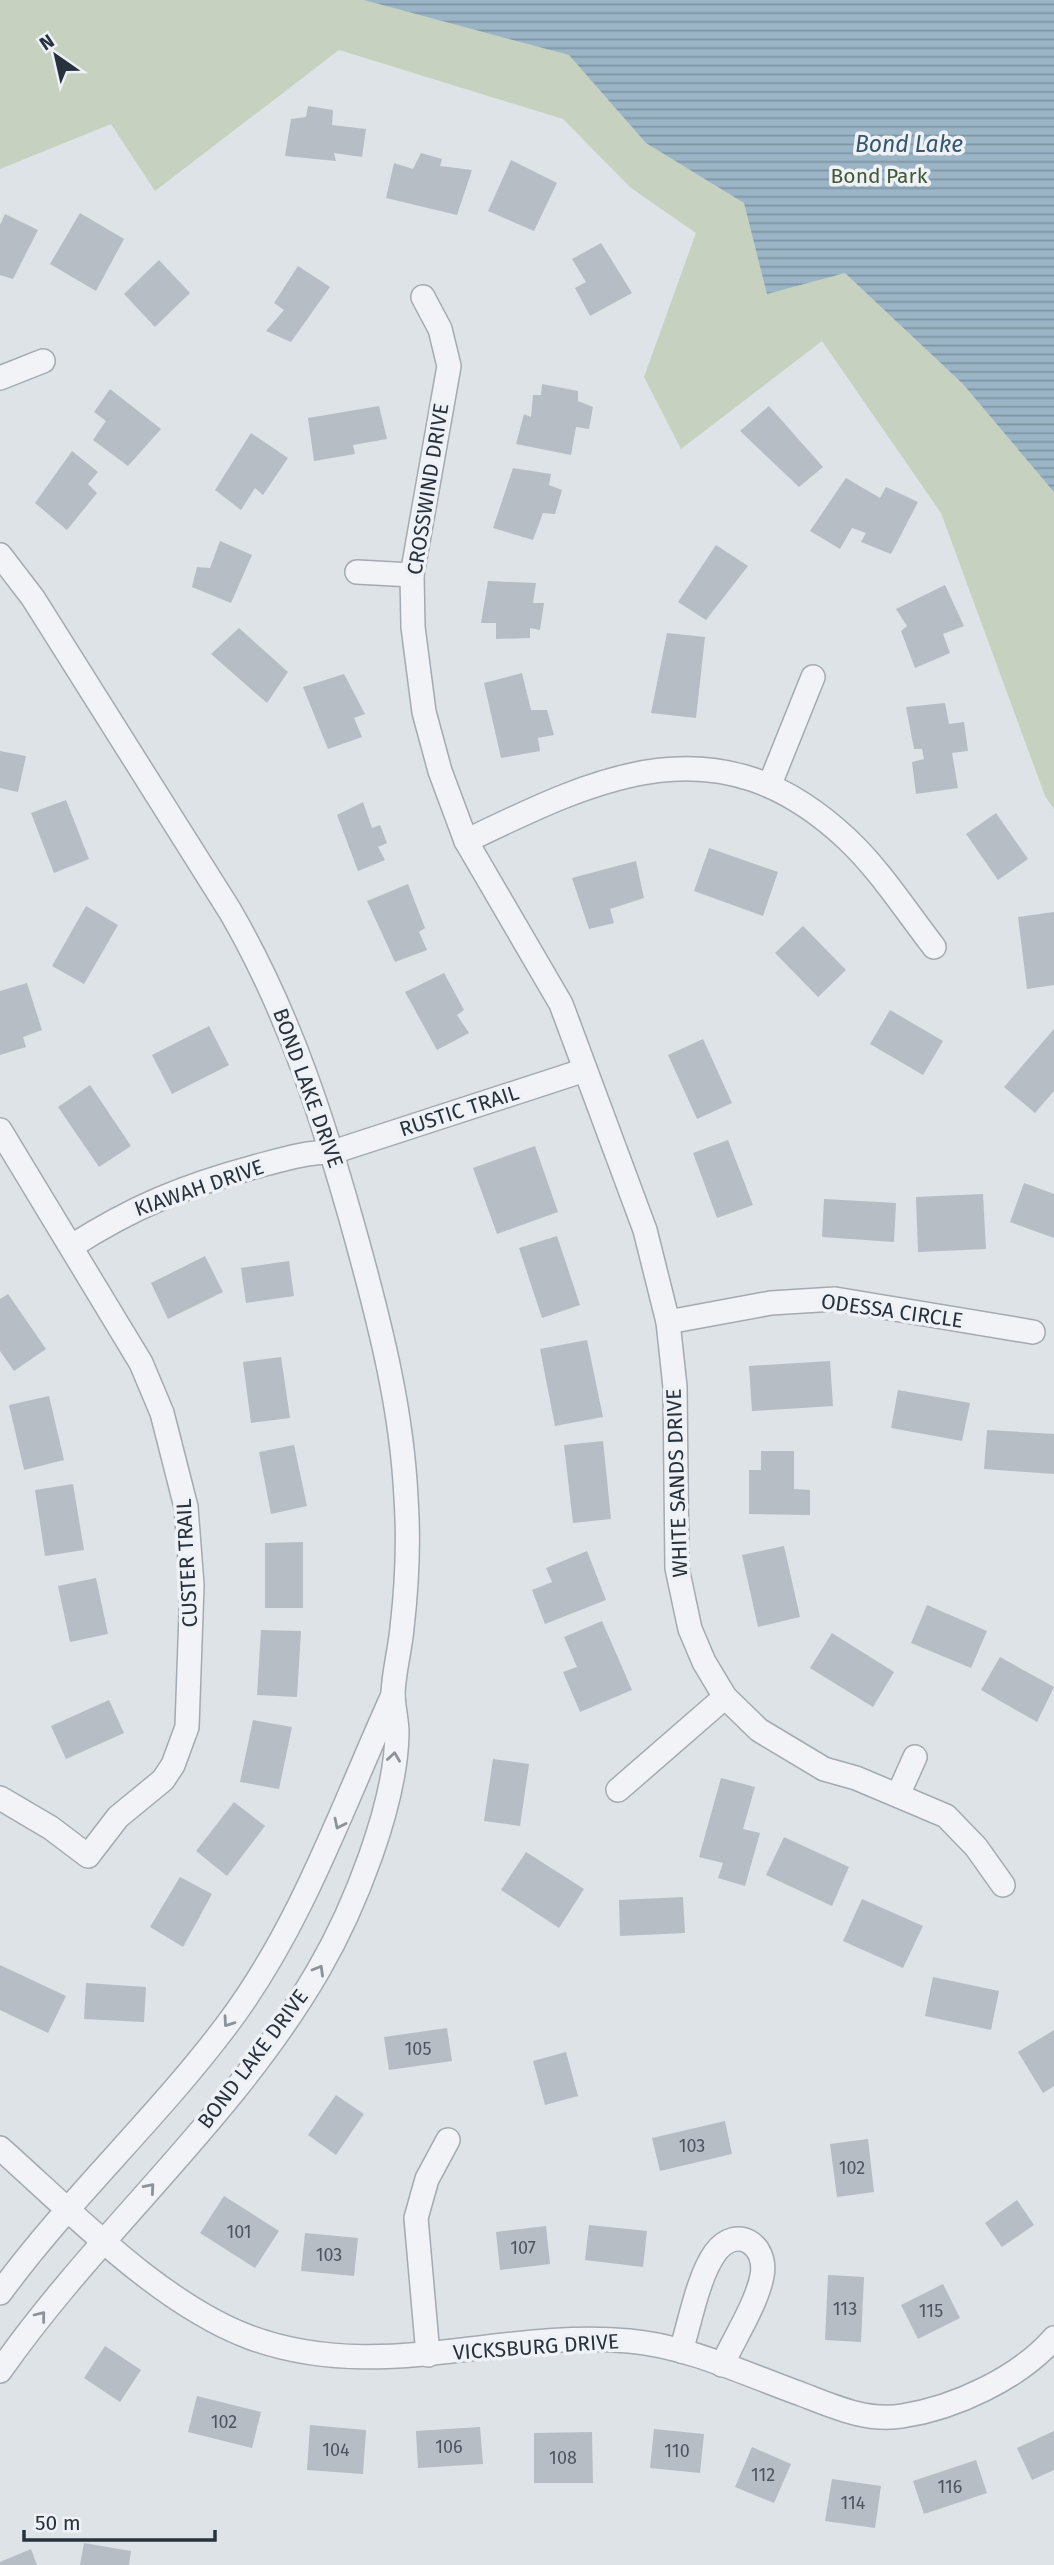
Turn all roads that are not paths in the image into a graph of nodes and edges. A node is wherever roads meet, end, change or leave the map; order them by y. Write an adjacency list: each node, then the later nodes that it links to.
1 (423, 297): 6 (street, CROSSWIND DRIVE)
2 (43, 361): 3 (street)
3 (0, 378)
4 (0, 555): 13 (street, BOND LAKE DRIVE)
5 (356, 572): 6 (street)
6 (412, 575): 9 (street, CROSSWIND DRIVE)
7 (813, 677): 8 (street)
8 (770, 784): 9 (street); 10 (street)
9 (466, 841): 11 (street, CROSSWIND DRIVE)
10 (934, 947)
11 (585, 1070): 13 (street, RUSTIC TRAIL); 15 (street, WHITE SANDS DRIVE)
12 (0, 1130): 14 (street, CUSTER TRAIL)
13 (333, 1152): 14 (street, KIAWAH DRIVE); 17 (street, BOND LAKE DRIVE)
14 (72, 1246): 22 (street, CUSTER TRAIL)
15 (668, 1322): 16 (street, ODESSA CIRCLE); 18 (street, WHITE SANDS DRIVE)
16 (1033, 1332)
17 (393, 1693): 26 (street, BOND LAKE DRIVE, one-way to 26); 27 (street, BOND LAKE DRIVE, one-way to 17)
18 (725, 1697): 20 (street); 21 (street, WHITE SANDS DRIVE)
19 (915, 1757): 21 (street)
20 (618, 1790)
21 (898, 1795): 23 (street, WHITE SANDS DRIVE)
22 (0, 1798)
23 (1003, 1885)
24 (448, 2140): 31 (street)
25 (0, 2148): 26 (street, VICKSBURG DRIVE)
26 (69, 2210): 27 (street, VICKSBURG DRIVE); 28 (street, BOND LAKE DRIVE)
27 (105, 2240): 31 (street, VICKSBURG DRIVE); 33 (street, BOND LAKE DRIVE, one-way to 27)
28 (0, 2293)
29 (1054, 2337): 32 (street, VICKSBURG DRIVE)
30 (681, 2351): 31 (street, VICKSBURG DRIVE); 32 (street, VICKSBURG DRIVE); 32 (street)
31 (428, 2355)
32 (722, 2365)
33 (0, 2371)

